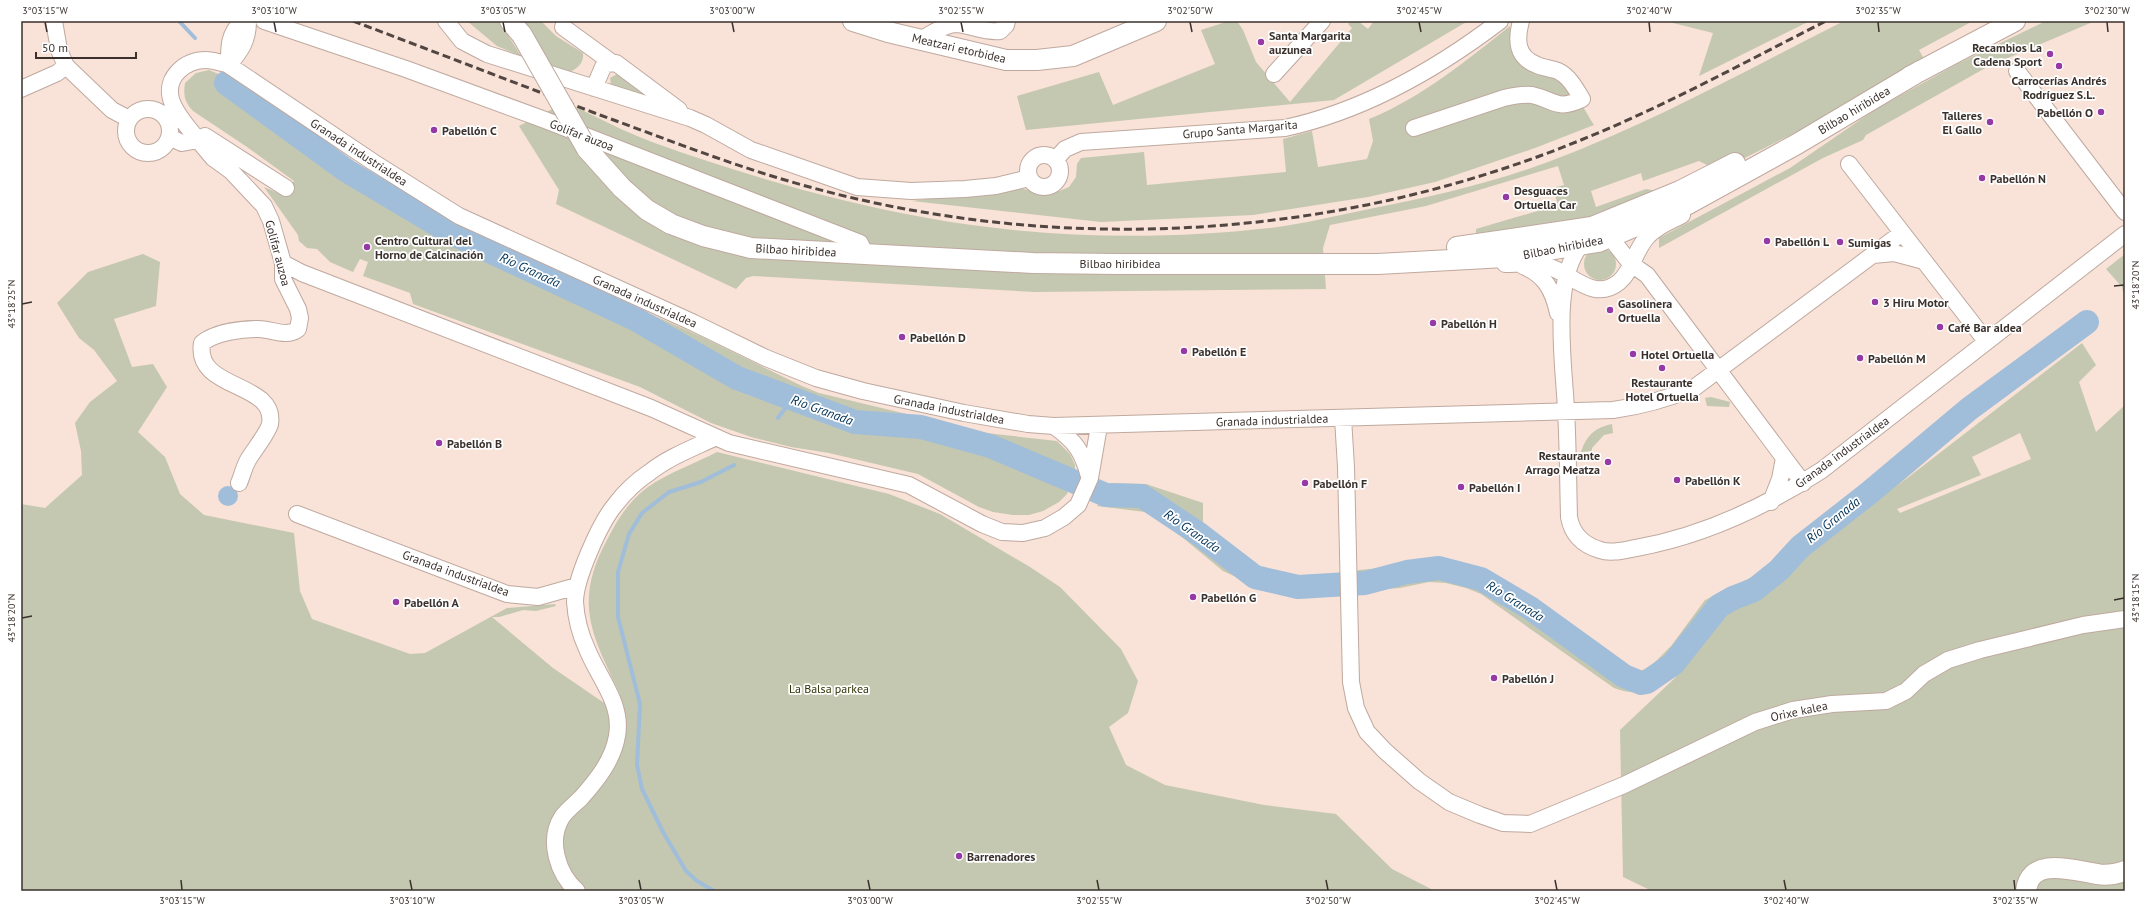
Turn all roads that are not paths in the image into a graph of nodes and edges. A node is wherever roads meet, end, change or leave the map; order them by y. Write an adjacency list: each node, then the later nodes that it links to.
1 (54, 21): 19 (street)
2 (264, 21): 13 (street, Golifar auzoa)
3 (446, 21): 24 (street)
4 (853, 21): 15 (street, Meatzari etorbidea)
5 (1007, 21): 15 (street)
6 (1156, 21): 15 (street, Meatzari etorbidea)
7 (1322, 21): 22 (street)
8 (1500, 21): 32 (street, Grupo Santa Margarita)
9 (1520, 21): 28 (street)
10 (2015, 21): 20 (street, Bilbao hiribidea)
11 (563, 27): 17 (street)
12 (516, 28): 43 (street, Bilbao hiribidea, bridge)
13 (291, 30): 14 (street, Golifar auzoa); 43 (street, Golifar auzoa)
14 (239, 32): 16 (street, Golifar auzoa); 18 (street); 23 (street)
15 (921, 39)
16 (200, 61): 18 (street, Granada industrialdea); 30 (street, Granada industrialdea)
17 (611, 62): 24 (street); 26 (street)
18 (229, 65): 23 (street, Granada industrialdea)
19 (66, 66): 25 (street); 27 (street)
20 (1920, 71): 31 (street, Bilbao hiribidea); 34 (street, Bilbao hiribidea)
21 (2018, 71): 37 (street)
22 (1274, 74)
23 (244, 75): 58 (street, Granada industrialdea)
24 (594, 88): 26 (street)
25 (21, 89)
26 (690, 118): 35 (street)
27 (129, 120): 29 (street); 29 (street)
28 (1414, 128)
29 (169, 137): 30 (street)
30 (198, 140): 36 (street); 46 (street, Golifar auzoa)
31 (1797, 144): 40 (street); 41 (street, Bilbao hiribidea)
32 (1056, 159): 35 (street); 35 (street)
33 (1849, 164): 38 (street)
34 (1709, 176): 41 (street); 42 (street, Bilbao hiribidea)
35 (1029, 178)
36 (286, 188)
37 (2125, 212)
38 (1902, 233): 44 (street, Granada industrialdea); 45 (street)
39 (2125, 234): 54 (street, Granada industrialdea)
40 (1648, 236): 50 (street); 52 (street)
41 (1593, 240): 42 (street); 48 (street, Bilbao hiribidea); 50 (street); 51 (street)
42 (1473, 246): 47 (street, Bilbao hiribidea)
43 (866, 253): 47 (street, Bilbao hiribidea)
44 (1873, 255): 45 (street); 55 (street, Granada industrialdea)
45 (1924, 261): 54 (street)
46 (283, 263): 60 (street); 63 (street, Golifar auzoa)
47 (1187, 263): 48 (street, Bilbao hiribidea)
48 (1378, 264): 49 (street)
49 (1518, 264): 51 (street); 53 (street)
50 (1631, 264): 51 (street); 52 (street)
51 (1568, 276): 53 (street)
52 (1651, 280): 55 (street)
53 (1561, 324): 56 (street, Granada industrialdea)
54 (1986, 341): 64 (street, Granada industrialdea)
55 (1717, 370): 56 (street, Granada industrialdea); 61 (street)
56 (1566, 411): 57 (street, Granada industrialdea); 65 (street, Granada industrialdea)
57 (1343, 418): 59 (street, Granada industrialdea); 68 (street, Granada industrialdea)
58 (1054, 426): 59 (street, Granada industrialdea); 62 (street)
59 (1099, 426): 62 (street)
60 (714, 438): 62 (street); 67 (street)
61 (1784, 458): 64 (street); 65 (street)
62 (1090, 478)
63 (239, 483)
64 (1803, 483): 65 (street, Granada industrialdea)
65 (1771, 502)
66 (298, 514): 67 (street, Granada industrialdea)
67 (577, 586): 71 (street)
68 (1350, 599): 69 (street, Orixe kalea)
69 (2125, 619)
70 (2125, 872): 72 (street)
71 (577, 891)
72 (2026, 891)

